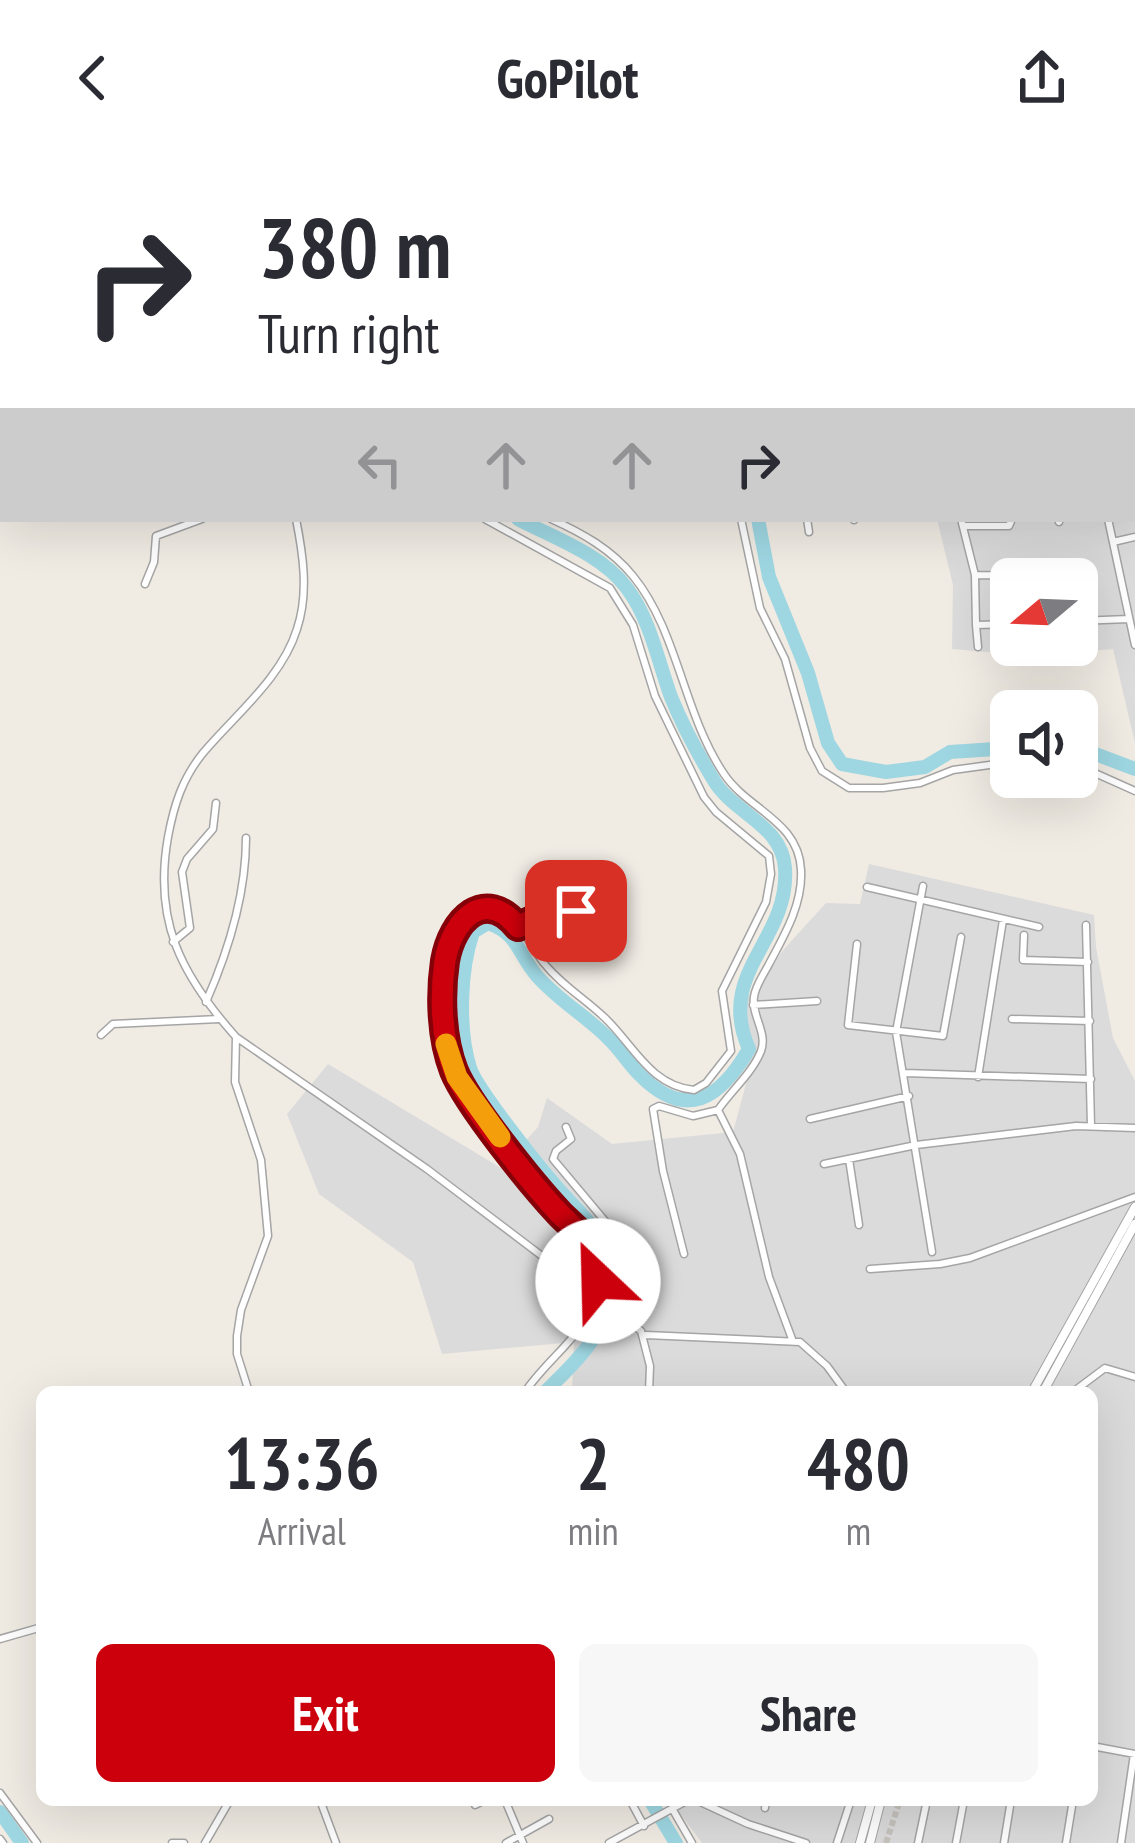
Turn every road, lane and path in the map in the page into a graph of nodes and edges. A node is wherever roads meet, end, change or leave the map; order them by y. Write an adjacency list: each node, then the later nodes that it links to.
1 (194, 522): 16 (street)
2 (297, 522): 40 (street)
3 (490, 522): 35 (street)
4 (558, 522): 45 (street)
5 (742, 522): 25 (street)
6 (807, 522): 10 (street)
7 (1011, 522): 9 (street)
8 (1109, 522): 12 (street)
9 (962, 523): 13 (street)
10 (809, 532)
11 (1135, 536): 12 (street)
12 (1113, 542): 17 (street)
13 (975, 575): 14 (street); 21 (street)
14 (990, 575)
15 (1135, 582): 17 (street)
16 (146, 584)
17 (1122, 586): 18 (street)
18 (1130, 619): 19 (street); 22 (street)
19 (1098, 620)
20 (990, 625): 21 (street)
21 (976, 626): 24 (street)
22 (1133, 630): 23 (street)
23 (1135, 645)
24 (978, 647)
25 (990, 765)
26 (1098, 774): 27 (street)
27 (1135, 791)
28 (216, 803): 40 (street)
29 (246, 838): 44 (street)
30 (923, 886): 32 (street)
31 (867, 887): 32 (street)
32 (921, 900): 33 (street); 49 (street)
33 (1003, 919): 36 (street); 53 (street)
34 (1086, 925): 42 (street)
35 (518, 927): 38 (street); 71 (street)
36 (1039, 927)
37 (1024, 935): 42 (street)
38 (610, 937)
39 (961, 937): 49 (street)
40 (173, 942): 44 (street)
41 (857, 944): 49 (street)
42 (1088, 962): 48 (street)
43 (817, 1001): 45 (street)
44 (206, 1003): 46 (street)
45 (754, 1005): 56 (street)
46 (219, 1019): 50 (street); 51 (street)
47 (1012, 1019): 48 (street)
48 (1090, 1021): 54 (street)
49 (896, 1032): 52 (street)
50 (101, 1035)
51 (236, 1037): 71 (street); 76 (street)
52 (905, 1073): 53 (street); 55 (street)
53 (978, 1076): 54 (street)
54 (1091, 1079): 58 (street)
55 (909, 1096): 57 (street); 61 (street)
56 (718, 1110): 69 (street); 74 (street)
57 (810, 1119)
58 (1091, 1126): 60 (street); 61 (street)
59 (566, 1127): 72 (street)
60 (1133, 1130)
61 (916, 1144): 62 (street); 68 (street)
62 (849, 1159): 63 (street); 66 (street)
63 (824, 1164)
64 (1135, 1197): 70 (street)
65 (1135, 1207): 80 (street)
66 (860, 1225)
67 (1135, 1226): 81 (street)
68 (932, 1252)
69 (684, 1254)
70 (870, 1269)
71 (599, 1302): 72 (street); 77 (street)
72 (617, 1315): 73 (street)
73 (645, 1335): 74 (street); 78 (street)
74 (792, 1340): 79 (street)
75 (1135, 1377): 82 (street)
76 (247, 1386)
77 (530, 1386)
78 (649, 1386)
79 (841, 1386)
80 (1035, 1386)
81 (1046, 1386)
82 (1081, 1386)
83 (36, 1629): 84 (street)
84 (0, 1639)
85 (1098, 1747): 86 (street)
86 (1134, 1754): 123 (street)
87 (0, 1793): 107 (street)
88 (227, 1806): 110 (street)
89 (322, 1806): 111 (street)
90 (507, 1806): 106 (street)
91 (634, 1806): 104 (street)
92 (680, 1806): 102 (street)
93 (706, 1806): 105 (street)
94 (849, 1806): 116 (street)
95 (870, 1806): 117 (street)
96 (879, 1806): 118 (street)
97 (926, 1806): 119 (street)
98 (963, 1806): 120 (street)
99 (1010, 1806): 121 (street)
100 (1072, 1806): 122 (street)
101 (764, 1808): 105 (street)
102 (672, 1810): 104 (street); 114 (street)
103 (549, 1819): 106 (street)
104 (646, 1825): 113 (street)
105 (759, 1828): 115 (street)
106 (521, 1839): 112 (street)
107 (37, 1843)
108 (172, 1843): 109 (street)
109 (184, 1843)
110 (205, 1843)
111 (335, 1843)
112 (506, 1843)
113 (609, 1843)
114 (692, 1843)
115 (806, 1843)
116 (837, 1843)
117 (860, 1843)
118 (870, 1843)
119 (918, 1843)
120 (956, 1843)
121 (1004, 1843)
122 (1066, 1843)
123 (1124, 1843)

